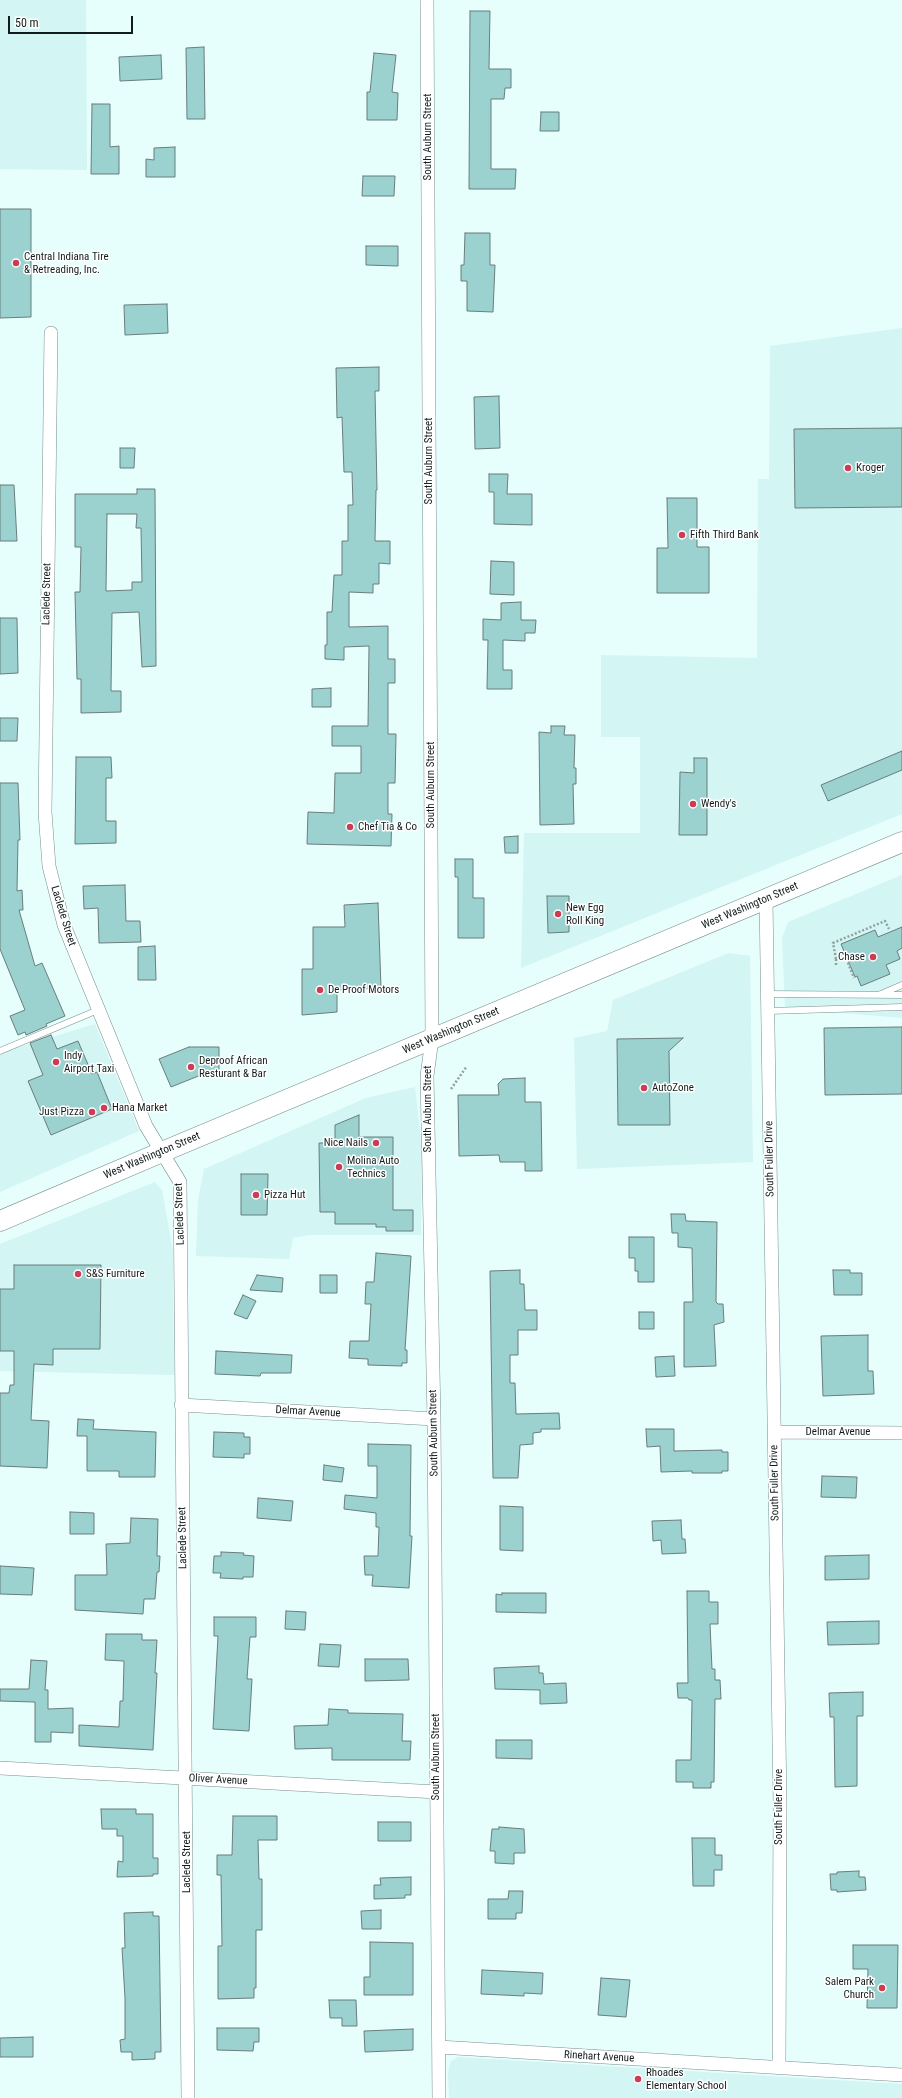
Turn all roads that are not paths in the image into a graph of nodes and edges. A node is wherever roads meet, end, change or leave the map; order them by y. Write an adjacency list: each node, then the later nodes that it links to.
1 (427, 0): 12 (street, South Auburn Street)
2 (51, 334): 10 (street, Laclede Street)
3 (902, 842): 4 (main road, West Washington Street)
4 (766, 899): 6 (street, South Fuller Drive); 12 (main road, West Washington Street)
5 (902, 985): 7 (lane)
6 (767, 994): 7 (lane); 11 (street, South Fuller Drive)
7 (878, 995): 8 (lane)
8 (902, 995)
9 (902, 1007): 11 (lane)
10 (98, 1010): 13 (lane); 14 (street, Laclede Street)
11 (768, 1011): 18 (street, South Fuller Drive)
12 (432, 1039): 14 (main road, West Washington Street); 17 (street, South Auburn Street)
13 (0, 1050)
14 (162, 1152): 15 (main road, West Washington Street); 16 (street, Laclede Street)
15 (0, 1221)
16 (181, 1405): 17 (street, Delmar Avenue); 21 (street, Laclede Street)
17 (434, 1419): 22 (street, South Auburn Street)
18 (774, 1432): 19 (street, Delmar Avenue); 24 (street, South Fuller Drive)
19 (902, 1432)
20 (0, 1768): 21 (street, Oliver Avenue)
21 (186, 1778): 22 (street, Oliver Avenue); 26 (street, Laclede Street)
22 (437, 1792): 23 (street, South Auburn Street)
23 (439, 2047): 24 (street, Rinehart Avenue); 27 (street, South Auburn Street)
24 (779, 2068): 25 (street, Rinehart Avenue)
25 (902, 2075)
26 (188, 2098)
27 (439, 2098)

